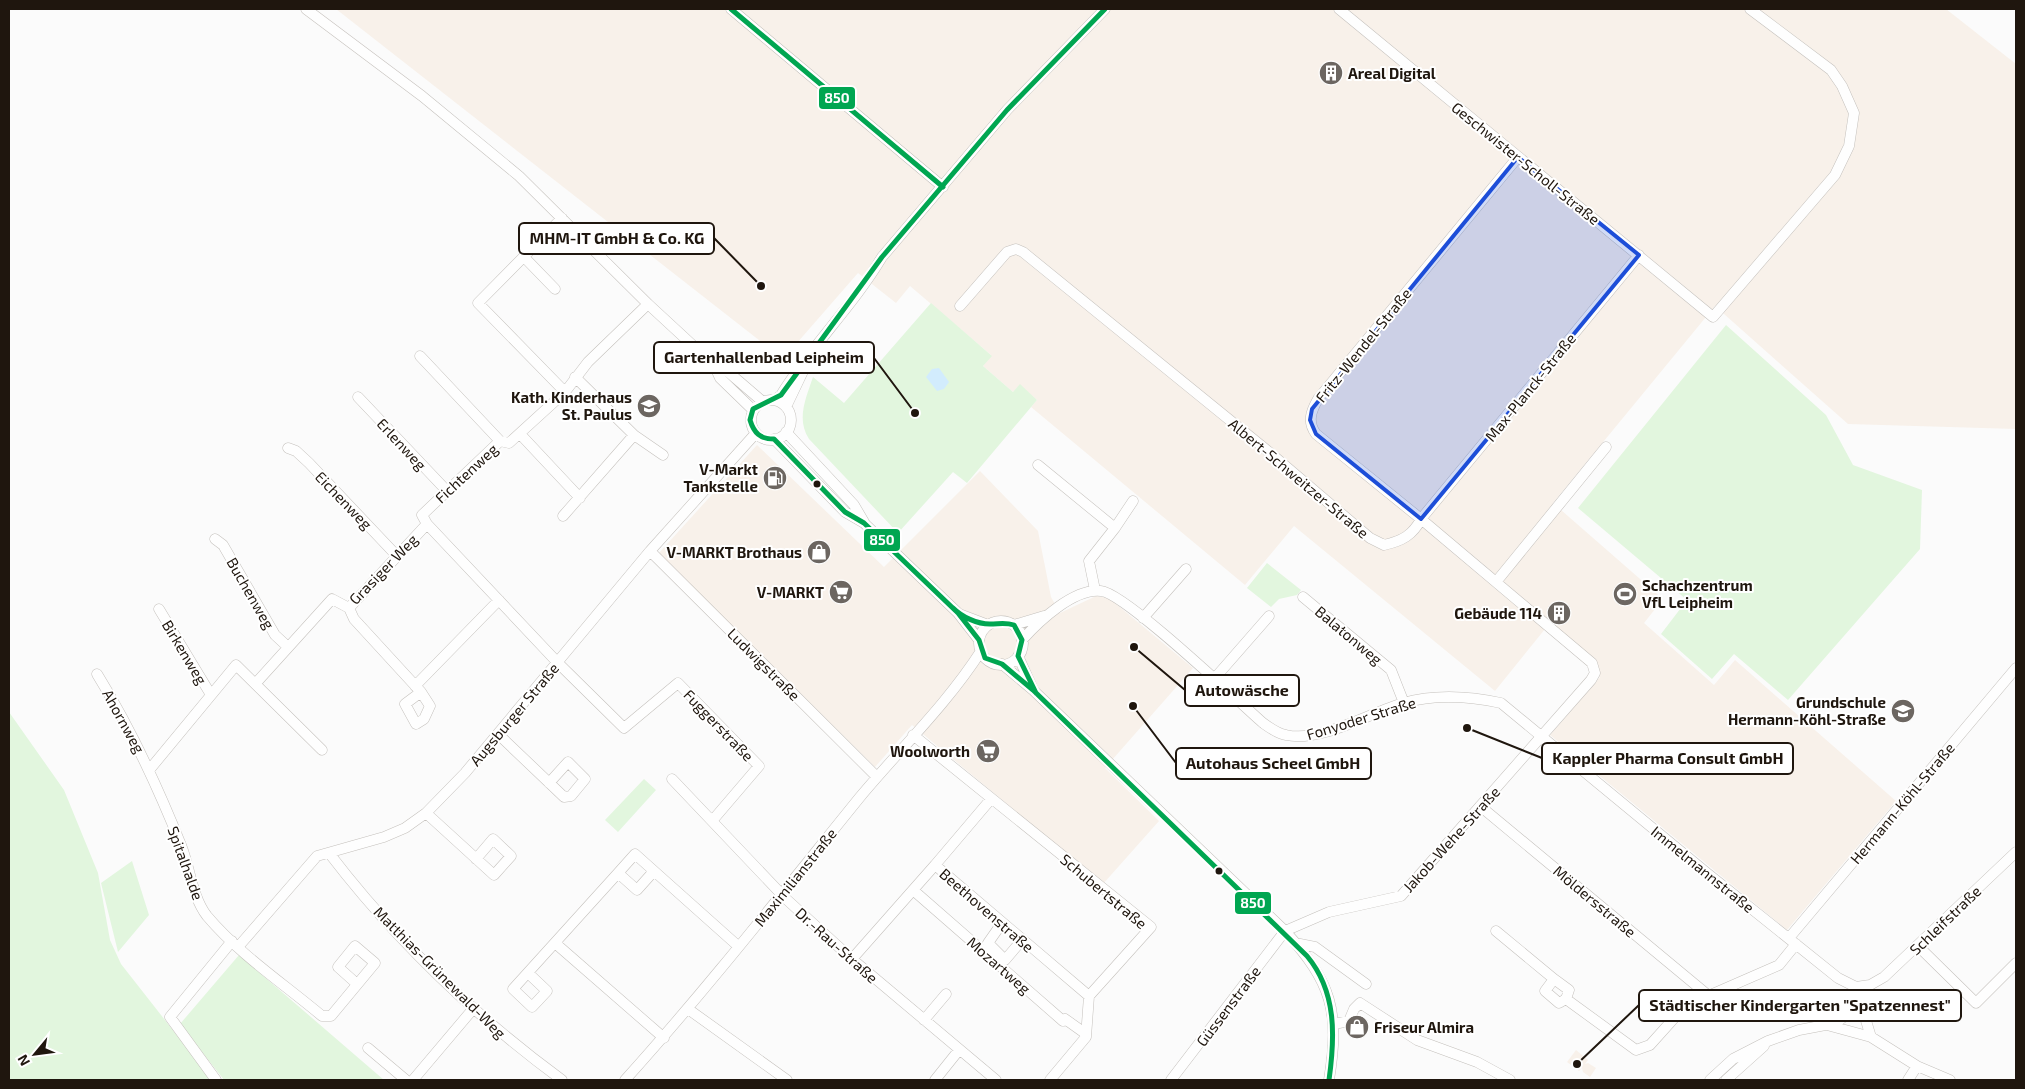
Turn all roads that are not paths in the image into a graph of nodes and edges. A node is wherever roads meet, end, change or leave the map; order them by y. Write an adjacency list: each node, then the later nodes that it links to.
1 (306, 9): 8 (street)
2 (731, 9): 7 (street)
3 (1105, 9): 7 (street)
4 (1339, 9): 6 (street, Geschwister-Scholl-Straße)
5 (1750, 9): 9 (street, Geschwister-Scholl-Straße)
6 (1518, 157): 9 (street, Geschwister-Scholl-Straße); 38 (street, Fritz-Wendel-Straße)
7 (943, 187): 14 (street)
8 (562, 218): 10 (street); 12 (street)
9 (1639, 255): 38 (street, Max-Planck-Straße)
10 (524, 257): 11 (street); 18 (street)
11 (555, 289)
12 (648, 304): 16 (street); 17 (street)
13 (960, 306): 38 (street, Albert-Schweitzer-Straße)
14 (812, 348): 20 (street); 22 (street)
15 (420, 356): 28 (street)
16 (714, 365): 21 (street); 23 (street)
17 (575, 377): 18 (street); 27 (street)
18 (565, 392): 26 (street)
19 (358, 398): 34 (street, Erlenweg)
20 (775, 400): 21 (street); 22 (street)
21 (762, 401): 23 (street)
22 (786, 407): 24 (street)
23 (753, 410): 25 (street)
24 (786, 432): 29 (street); 39 (street)
25 (756, 433): 29 (street); 43 (street, Augsburger Straße)
26 (521, 435): 28 (street, Fichtenweg); 35 (street)
27 (634, 435): 32 (street); 35 (street)
28 (500, 440): 34 (street, Fichtenweg)
29 (774, 440): 39 (street)
30 (1606, 447): 46 (street)
31 (288, 448): 44 (street, Eichenweg)
32 (662, 455)
33 (1038, 465): 41 (street)
34 (446, 490): 40 (street, Fichtenweg)
35 (580, 498): 37 (street)
36 (1132, 501): 41 (street)
37 (563, 516)
38 (1421, 518): 46 (street)
39 (864, 523): 52 (street)
40 (427, 524): 44 (street, Grasiger Weg); 49 (street)
41 (1115, 528): 47 (street)
42 (215, 539): 60 (street, Buchenweg)
43 (650, 552): 64 (street, Augsburger Straße); 79 (street, Ludwigstraße)
44 (397, 556): 50 (street, Grasiger Weg)
45 (1186, 569): 55 (street)
46 (1496, 582): 76 (street)
47 (1095, 590): 53 (street); 55 (street, Fonyoder Straße)
48 (1303, 597): 73 (street, Balatonweg)
49 (499, 600): 50 (street); 64 (street)
50 (349, 608): 60 (street, Grasiger Weg)
51 (158, 609): 72 (street, Birkenweg)
52 (958, 613): 56 (street); 58 (street)
53 (1045, 615): 57 (street); 59 (street)
54 (1269, 616): 69 (street)
55 (1143, 618): 69 (street, Fonyoder Straße)
56 (988, 625): 57 (street); 58 (street)
57 (1014, 625): 59 (street)
58 (979, 640): 61 (street)
59 (1022, 640): 62 (street)
60 (288, 647): 70 (street, Grasiger Weg)
61 (981, 651): 63 (street); 68 (street, Maximilianstraße)
62 (1018, 656): 65 (street); 71 (street)
63 (988, 660): 65 (street); 68 (street, Maximilianstraße)
64 (558, 663): 74 (street, Augsburger Straße); 85 (street, Fuggerstraße)
65 (1002, 664): 71 (street)
66 (2016, 668): 98 (street, Hermann-Köhl-Straße)
67 (97, 674): 78 (street, Ahornweg)
68 (966, 675): 75 (street, Maximilianstraße)
69 (1214, 679): 73 (street, Fonyoder Straße)
70 (256, 683): 72 (street); 77 (street)
71 (1033, 690): 95 (street)
72 (211, 696): 78 (street)
73 (1404, 703): 76 (street, Fonyoder Straße)
74 (498, 734): 81 (street); 84 (street, Augsburger Straße)
75 (912, 735): 79 (street, Maximilianstraße); 82 (street, Schubertstraße)
76 (1542, 737): 83 (street, Jakob-Wehe-Straße); 98 (street, Immelmannstraße)
77 (322, 750)
78 (150, 769): 101 (street, Spitalhalde)
79 (877, 777): 93 (street, Maximilianstraße)
80 (672, 779): 85 (street, Dr.-Rau-Straße)
81 (549, 783)
82 (991, 799): 89 (street); 112 (street, Schubertstraße)
83 (1480, 806): 95 (street, Jakob-Wehe-Straße); 113 (street, Möldersstraße)
84 (426, 813): 87 (street, Augsburger Straße); 88 (street)
85 (712, 821): 93 (street, Dr.-Rau-Straße)
86 (2016, 852): 103 (street, Schleifstraße)
87 (329, 853): 101 (street, Augsburger Straße); 115 (street, Matthias-Grünewald-Weg)
88 (476, 859)
89 (935, 865): 92 (street, Beethovenstraße); 94 (street, Beethovenstraße)
90 (654, 871): 91 (street); 91 (street); 102 (street)
91 (618, 873): 100 (street)
92 (913, 890): 104 (street, Beethovenstraße); 120 (street, Mozartweg)
93 (781, 894): 102 (street, Maximilianstraße); 104 (street, Dr.-Rau-Straße)
94 (1002, 923): 97 (street, Beethovenstraße); 97 (street)
95 (1285, 931): 99 (street); 136 (street, Güssenstraße)
96 (1496, 931): 107 (street)
97 (1022, 940): 112 (street, Beethovenstraße)
98 (1792, 941): 110 (street, Immelmannstraße); 113 (street, Hermann-Köhl-Straße)
99 (1296, 942): 109 (street); 118 (street)
100 (556, 943): 106 (street); 122 (street)
101 (235, 944): 108 (street, Spitalhalde); 127 (street, Augsburger Straße)
102 (738, 946): 116 (street, Maximilianstraße)
103 (1918, 946): 105 (street); 110 (street, Schleifstraße)
104 (852, 959): 117 (street, Dr.-Rau-Straße)
105 (2016, 964)
106 (528, 973)
107 (1554, 979): 114 (street); 114 (street)
108 (357, 984)
109 (1366, 984)
110 (1856, 987): 119 (street); 121 (street)
111 (946, 994): 117 (street)
112 (1089, 996): 120 (street)
113 (1709, 996): 114 (street, Hermann-Köhl-Straße)
114 (1566, 999)
115 (473, 1009): 129 (street); 130 (street, Matthias-Grünewald-Weg)
116 (688, 1009): 122 (street, Maximilianstraße); 132 (street)
117 (924, 1020): 125 (street, Dr.-Rau-Straße)
118 (1334, 1024): 137 (street); 138 (street)
119 (1826, 1025): 121 (street); 123 (street)
120 (1086, 1034): 135 (street)
121 (1870, 1037): 126 (street)
122 (664, 1038): 131 (street, Maximilianstraße)
123 (1768, 1041): 139 (street); 140 (street)
124 (368, 1048): 128 (street)
125 (959, 1050): 133 (street); 134 (street, Dr.-Rau-Straße)
126 (1917, 1066): 141 (street); 142 (street)
127 (216, 1080)
128 (406, 1080)
129 (413, 1080)
130 (562, 1080)
131 (625, 1080)
132 (787, 1080)
133 (935, 1080)
134 (996, 1080)
135 (1050, 1080)
136 (1171, 1080)
137 (1329, 1080)
138 (1510, 1080)
139 (1710, 1080)
140 (1726, 1080)
141 (1908, 1080)
142 (1950, 1080)

